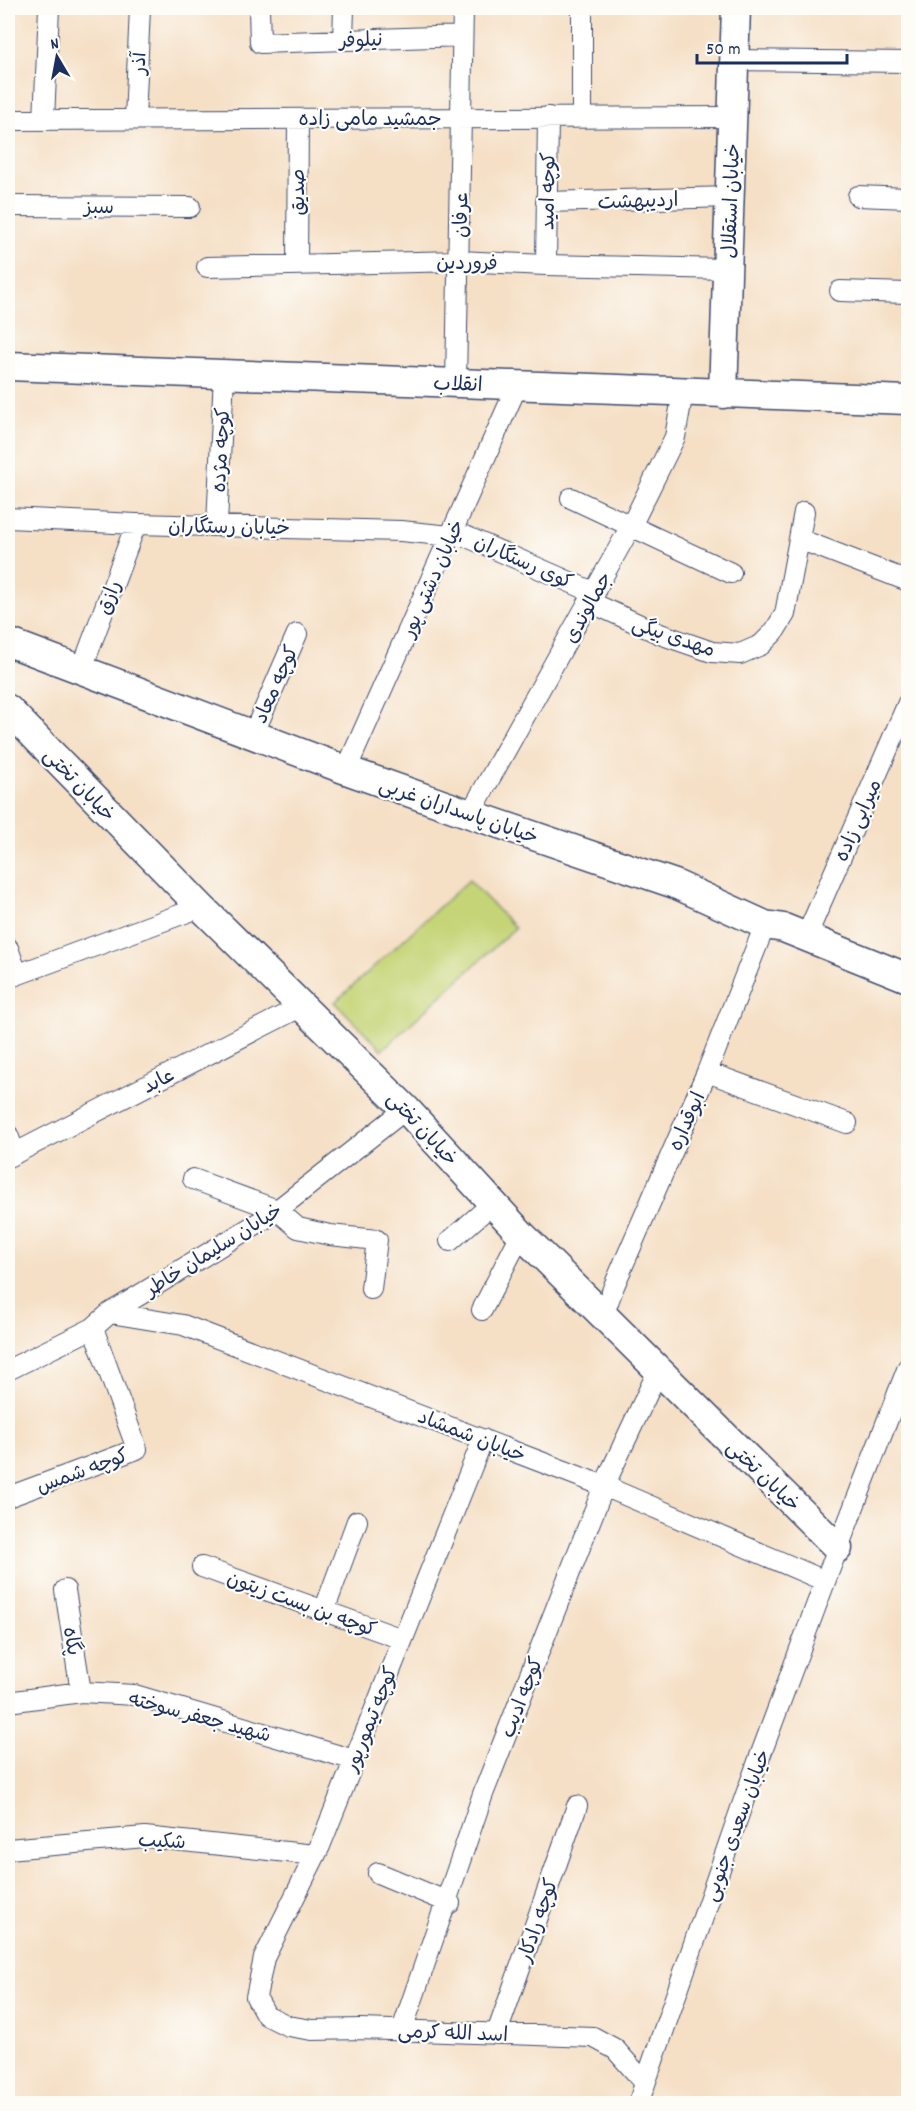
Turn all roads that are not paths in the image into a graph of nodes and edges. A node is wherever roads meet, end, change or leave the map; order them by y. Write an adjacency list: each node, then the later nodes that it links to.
1 (48, 8): 19 (street)
2 (140, 8): 16 (street, آذر)
3 (259, 8): 9 (street, نیلوفر)
4 (344, 8): 9 (street)
5 (463, 8): 8 (street, عرفان)
6 (582, 8): 13 (street)
7 (736, 8): 10 (main road, خیابان استقلال)
8 (462, 36): 9 (street, نیلوفر); 15 (street, عرفان)
9 (344, 40)
10 (735, 60): 11 (street); 14 (main road, خیابان استقلال)
11 (909, 62)
12 (549, 117): 13 (street, جمشید مامی زاده); 15 (street, جمشید مامی زاده); 23 (street, کوچه امید)
13 (582, 117): 14 (street, جمشید مامی زاده)
14 (732, 117): 21 (main road, خیابان استقلال)
15 (462, 118): 17 (street, جمشید مامی زاده); 26 (street, عرفان)
16 (135, 119): 17 (street, جمشید مامی زاده); 19 (street, جمشید مامی زاده)
17 (298, 119): 27 (street, صدیق)
18 (8, 120): 19 (street, جمشید مامی زاده)
19 (44, 120)
20 (858, 196): 22 (street)
21 (730, 197): 23 (street, اردیبهشت); 30 (main road, خیابان استقلال)
22 (909, 198)
23 (546, 202): 28 (street, کوچه امید)
24 (8, 206): 25 (street, سبز)
25 (190, 207)
26 (459, 261): 27 (street, فروردین); 28 (street, فروردین); 35 (street, عرفان)
27 (297, 265): 29 (street, فروردین)
28 (546, 265): 30 (street, فروردین)
29 (207, 267)
30 (727, 269): 38 (main road, خیابان استقلال)
31 (840, 291): 32 (street)
32 (909, 293)
33 (8, 366): 34 (main road, انقلاب)
34 (224, 374): 35 (main road, انقلاب); 44 (street, کوچه مژده)
35 (456, 383): 36 (main road, انقلاب)
36 (517, 386): 37 (main road, انقلاب); 46 (street, خیابان دشتی پور)
37 (682, 392): 38 (main road, انقلاب); 45 (street, جمالوندی)
38 (723, 394): 39 (main road, انقلاب)
39 (909, 400)
40 (571, 498): 45 (street)
41 (804, 512): 47 (street, مهدی بیگی)
42 (8, 518): 43 (street, خیابان رستگاران)
43 (136, 524): 44 (street, خیابان رستگاران); 53 (street, رازق)
44 (217, 525): 46 (street, خیابان رستگاران)
45 (631, 526): 48 (street); 50 (street, جمالوندی)
46 (451, 537): 50 (street, کوی رستگاران); 57 (street, خیابان دشتی پور)
47 (799, 539): 49 (street); 50 (street, مهدی بیگی)
48 (731, 573)
49 (909, 581)
50 (592, 597): 58 (street, جمالوندی)
51 (297, 634): 56 (street, کوچه معاد)
52 (8, 642): 53 (main road, خیابان پاسداران غربی)
53 (81, 671): 56 (main road, خیابان پاسداران غربی)
54 (909, 703): 61 (street, میرابی زاده)
55 (10, 716): 59 (main road, خیابان تختی)
56 (253, 735): 57 (main road, خیابان پاسداران غربی)
57 (346, 770): 58 (main road, خیابان پاسداران غربی)
58 (470, 814): 60 (main road, خیابان پاسداران غربی)
59 (201, 907): 63 (street); 65 (main road, خیابان تختی)
60 (765, 924): 61 (main road, خیابان پاسداران غربی); 66 (street, ابوقداره)
61 (806, 937): 64 (main road, خیابان پاسداران غربی)
62 (8, 948): 63 (street)
63 (12, 976)
64 (909, 978)
65 (302, 1006): 67 (main road, خیابان تختی); 69 (street, عابد)
66 (707, 1072): 68 (street); 78 (street, ابوقداره)
67 (406, 1108): 71 (main road, خیابان تختی); 72 (street, خیابان سلیمان خاطر)
68 (847, 1124)
69 (10, 1149)
70 (193, 1179): 72 (street)
71 (494, 1203): 73 (main road, خیابان تختی); 74 (street)
72 (277, 1210): 75 (street); 77 (street, خیابان سلیمان خاطر)
73 (521, 1234): 76 (street); 78 (main road, خیابان تختی)
74 (450, 1241)
75 (372, 1289)
76 (482, 1310)
77 (110, 1313): 79 (street, خیابان سلیمان خاطر); 83 (street, خیابان شمشاد)
78 (603, 1316): 82 (main road, خیابان تختی)
79 (93, 1328): 81 (street, خیابان سلیمان خاطر); 85 (street, کوچه شمس)
80 (909, 1367): 87 (street, خیابان سعدی جنوبی)
81 (8, 1370)
82 (658, 1371): 84 (street, کوچه ادیب); 87 (main road, خیابان تختی)
83 (483, 1439): 84 (street, خیابان شمشاد); 92 (street, کوچه تیمورپور)
84 (604, 1486): 89 (street, خیابان شمشاد); 100 (street, کوچه ادیب)
85 (8, 1497)
86 (357, 1521): 91 (street)
87 (838, 1548): 89 (street, خیابان سعدی جنوبی)
88 (202, 1567): 91 (street, کوچه بن بست زیتون)
89 (825, 1581): 104 (street, خیابان سعدی جنوبی)
90 (65, 1590): 93 (street, پگاه)
91 (324, 1611): 92 (street, کوچه بن بست زیتون)
92 (402, 1639): 95 (street, کوچه تیمورپور)
93 (81, 1692): 94 (street, شهید جعفر سوخته); 95 (street, شهید جعفر سوخته)
94 (8, 1702)
95 (354, 1760): 98 (street, کوچه تیمورپور)
96 (577, 1806): 103 (street, کوچه رادکار)
97 (8, 1849): 98 (street, شکیب)
98 (315, 1855): 101 (street, کوچه تیمورپور)
99 (378, 1873): 100 (street)
100 (448, 1902): 102 (street, کوچه ادیب)
101 (256, 1997): 102 (street, اسد الله کرمی)
102 (402, 2030): 103 (street, اسد الله کرمی)
103 (497, 2033): 104 (street, اسد الله کرمی)
104 (645, 2083): 105 (street, خیابان سعدی جنوبی)
105 (638, 2103)

